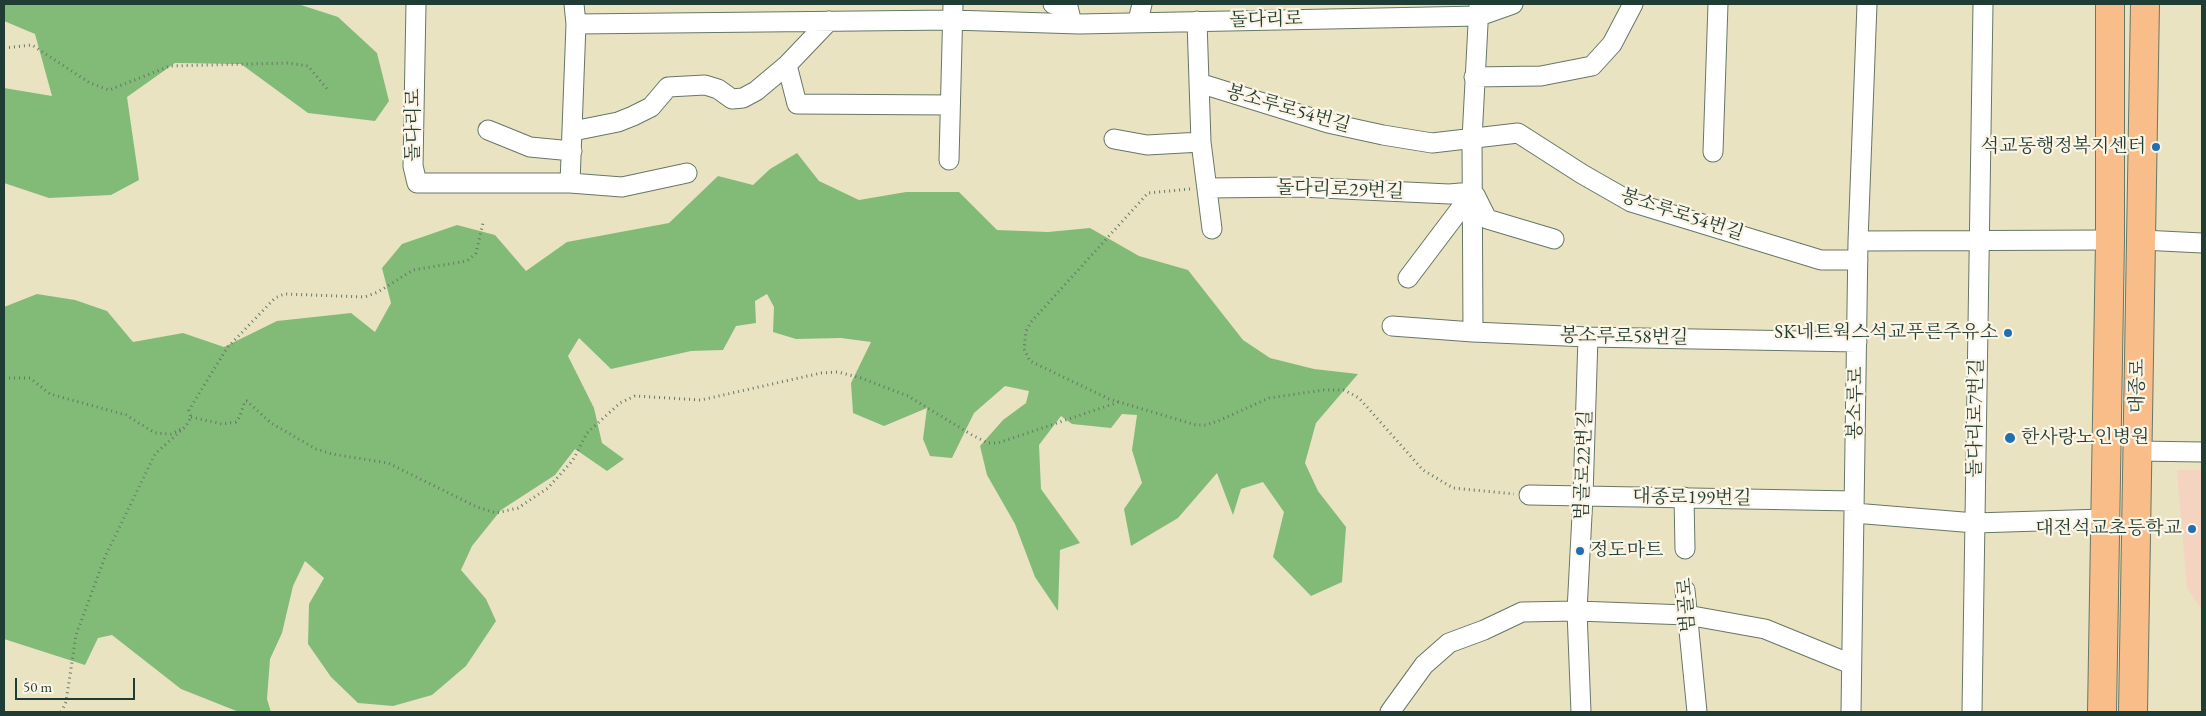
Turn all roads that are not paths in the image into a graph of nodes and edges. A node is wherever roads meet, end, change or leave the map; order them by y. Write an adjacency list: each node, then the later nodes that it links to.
1 (416, 4): 33 (street, 돌다리로)
2 (574, 4): 19 (street)
3 (1053, 4): 18 (street)
4 (1078, 4): 18 (street)
5 (1513, 4): 12 (street, 돌다리로)
6 (1633, 4): 21 (street)
7 (1718, 4): 30 (street)
8 (1867, 4): 40 (street, 봉소루로)
9 (1983, 4): 41 (street, 돌다리로7번길)
10 (2110, 4): 38 (main road, 대종로)
11 (2145, 4): 39 (main road, 대종로)
12 (1479, 10): 14 (street, 돌다리로); 21 (street)
13 (952, 12): 16 (street, 돌다리로); 18 (street, 돌다리로); 23 (street)
14 (1280, 12): 17 (street, 돌다리로)
15 (1140, 13): 17 (street, 돌다리로); 18 (street, 돌다리로)
16 (829, 21): 19 (street, 돌다리로); 20 (street)
17 (1197, 21): 22 (street)
18 (1076, 23)
19 (576, 24): 25 (street)
20 (788, 65): 23 (street); 25 (street)
21 (1474, 77): 27 (street)
22 (1199, 83): 27 (street, 봉소루로54번길); 28 (street)
23 (950, 105): 31 (street)
24 (488, 130): 29 (street)
25 (573, 131): 29 (street)
26 (1114, 139): 28 (street)
27 (1472, 139): 35 (street); 43 (street, 봉소루로54번길)
28 (1201, 142): 34 (street)
29 (572, 151): 33 (street)
30 (1713, 152)
31 (949, 160)
32 (687, 173): 33 (street, 돌다리로)
33 (570, 183)
34 (1207, 188): 35 (street, 돌다리로29번길); 36 (street)
35 (1473, 192): 37 (street); 44 (street); 46 (street)
36 (1212, 229)
37 (1554, 239)
38 (2110, 240): 41 (street); 55 (main road, 대종로)
39 (2142, 240): 42 (street); 49 (main road, 대종로)
40 (1858, 241): 41 (street); 43 (street, 봉소루로)
41 (1979, 241): 56 (street, 돌다리로7번길)
42 (2202, 243)
43 (1858, 260): 48 (street, 봉소루로)
44 (1408, 278)
45 (1392, 326): 46 (street, 봉소루로58번길)
46 (1474, 332): 47 (street, 봉소루로58번길)
47 (1588, 337): 48 (street, 봉소루로58번길); 52 (street, 범골로22번길)
48 (1857, 342): 54 (street, 봉소루로)
49 (2137, 451): 50 (street); 68 (main road, 대종로)
50 (2202, 452)
51 (1529, 495): 52 (street, 대종로199번길)
52 (1584, 496): 53 (street, 대종로199번길); 59 (street, 범골로22번길)
53 (1684, 497): 54 (street, 대종로199번길); 57 (street, 범골로)
54 (1854, 507): 56 (street, 대종로199번길); 61 (street, 봉소루로)
55 (2104, 519): 56 (street, 대종로199번길); 67 (main road, 대종로)
56 (1975, 523): 66 (street, 돌다리로7번길)
57 (1685, 549)
58 (1685, 590): 60 (street, 범골로)
59 (1577, 611): 60 (street); 62 (street); 63 (street, 범골로22번길)
60 (1687, 615): 61 (street); 64 (street, 범골로)
61 (1851, 664): 65 (street, 봉소루로)
62 (1390, 712)
63 (1581, 712)
64 (1696, 712)
65 (1851, 712)
66 (1972, 712)
67 (2102, 712)
68 (2133, 712)

